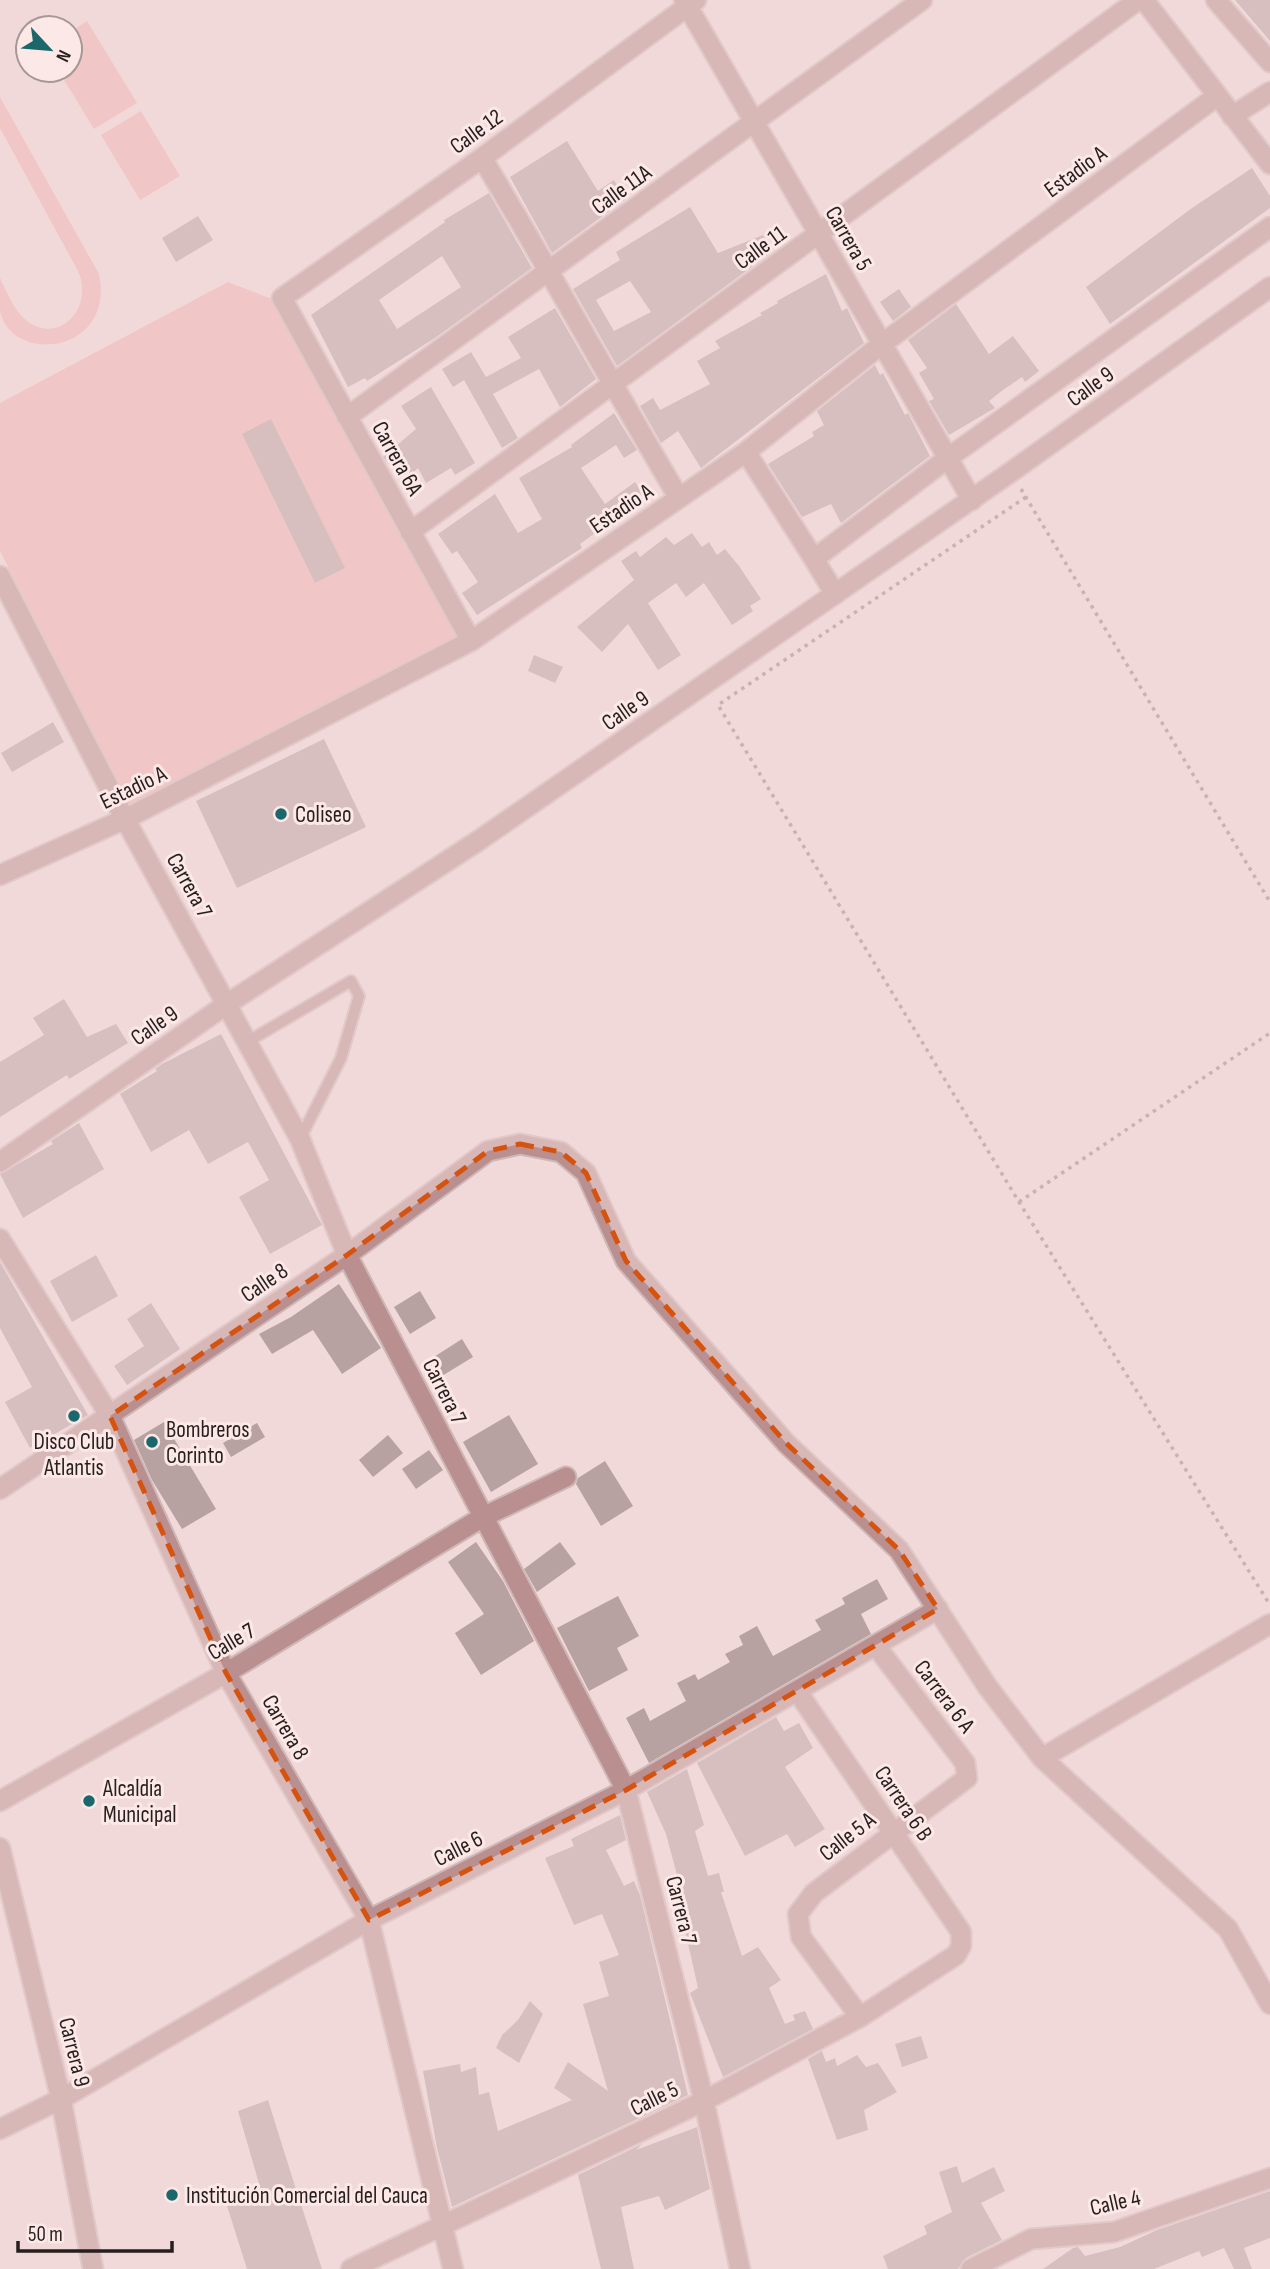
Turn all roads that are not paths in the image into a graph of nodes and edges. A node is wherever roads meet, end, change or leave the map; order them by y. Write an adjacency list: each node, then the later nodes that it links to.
1 (922, 0): 9 (street, Calle 11A)
2 (1141, 0): 7 (street); 13 (street, Calle 11)
3 (1216, 0): 5 (street)
4 (690, 2): 9 (street, Carrera 5); 10 (street, Calle 12)
5 (1270, 62)
6 (1270, 92): 8 (street)
7 (1217, 96): 8 (street); 17 (street, Estadio A)
8 (1232, 116): 11 (street)
9 (755, 122): 13 (street, Carrera 5); 14 (street, Calle 11A)
10 (482, 158): 14 (street); 16 (street, Calle 12)
11 (1270, 163)
12 (1270, 228): 21 (street)
13 (819, 234): 17 (street, Carrera 5); 18 (street, Calle 11)
14 (550, 270): 18 (street); 19 (street, Calle 11A)
15 (1270, 287): 23 (street, Calle 9)
16 (282, 298): 19 (street, Carrera 6A)
17 (882, 344): 20 (street, Estadio A); 21 (street, Carrera 5)
18 (612, 385): 22 (street); 24 (street, Calle 11)
19 (347, 417): 24 (street, Carrera 6A)
20 (746, 452): 22 (street, Estadio A); 25 (street)
21 (948, 458): 23 (street, Carrera 5); 25 (street)
22 (679, 498): 28 (street, Estadio A)
23 (972, 500): 27 (street, Calle 9)
24 (410, 532): 28 (street, Carrera 6A)
25 (814, 559): 27 (street)
26 (0, 576): 29 (street, Carrera 7)
27 (835, 594): 31 (street, Calle 9)
28 (471, 641): 29 (street, Estadio A)
29 (125, 819): 30 (street, Estadio A); 31 (street, Carrera 7)
30 (0, 876)
31 (227, 1004): 32 (street, Carrera 7); 34 (street, Calle 9)
32 (247, 1042): 33 (street, Carrera 7); 33 (lane)
33 (300, 1139): 36 (street, Carrera 7)
34 (0, 1162)
35 (0, 1239): 37 (street, Carrera 8)
36 (347, 1255): 37 (street, Calle 8); 40 (street, Carrera 7); 41 (street, Calle 8)
37 (110, 1416): 39 (street, Calle 8); 44 (street, Carrera 8)
38 (566, 1477): 40 (street, Calle 7)
39 (0, 1489)
40 (483, 1517): 44 (street, Calle 7); 48 (street, Carrera 7)
41 (938, 1609): 43 (street, Calle 6); 46 (street)
42 (1270, 1624): 46 (street)
43 (876, 1646): 45 (street, Calle 6); 47 (street, Carrera 6 A)
44 (226, 1673): 49 (street, Calle 7); 52 (street, Carrera 8)
45 (797, 1691): 48 (street, Calle 6); 50 (street, Carrera 6 B)
46 (1042, 1758): 54 (street)
47 (967, 1778): 50 (street, Calle 5 A)
48 (626, 1790): 52 (street, Calle 6); 57 (street, Carrera 7)
49 (0, 1801)
50 (893, 1830): 53 (street, Carrera 6 B); 55 (street, Calle 5 A)
51 (0, 1848): 56 (street, Carrera 9)
52 (369, 1920): 56 (street, Calle 6); 60 (street, Carrera 8)
53 (961, 1946): 55 (street, Calle 5)
54 (1270, 2004)
55 (860, 2017): 57 (street, Calle 5)
56 (61, 2099): 58 (street, Calle 6); 61 (street, Carrera 9)
57 (704, 2101): 60 (street, Calle 5); 64 (street, Carrera 7)
58 (0, 2129)
59 (1270, 2178): 65 (street, Calle 4)
60 (443, 2225): 62 (street, Calle 5); 63 (street, Carrera 8)
61 (93, 2269)
62 (351, 2269)
63 (453, 2269)
64 (740, 2269)
65 (971, 2269)

